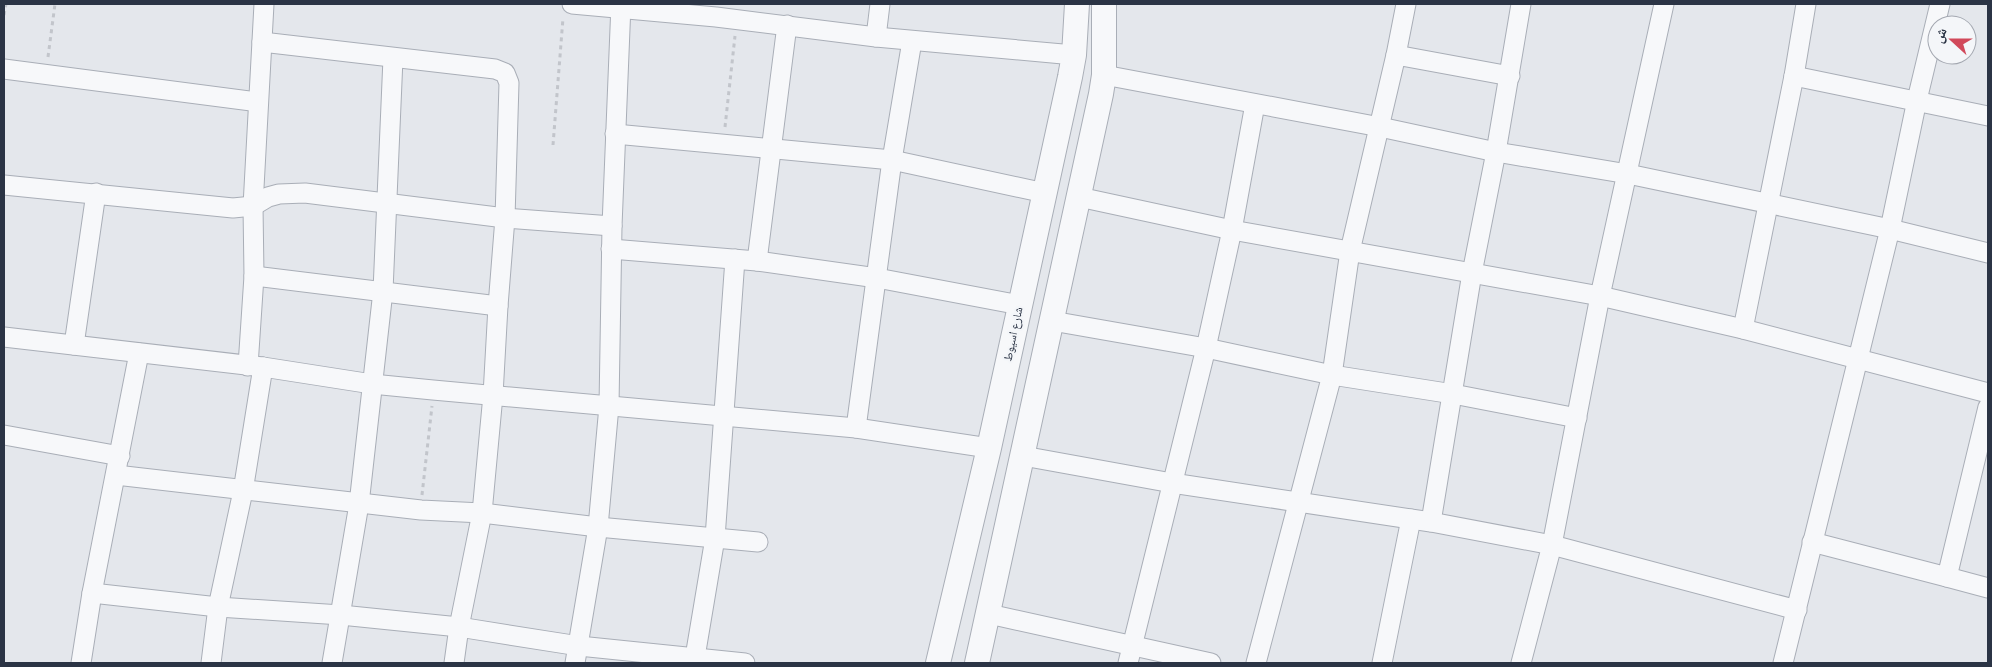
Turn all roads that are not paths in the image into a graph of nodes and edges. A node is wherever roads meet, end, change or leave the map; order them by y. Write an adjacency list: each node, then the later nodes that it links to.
1 (264, 4): 16 (street)
2 (880, 4): 14 (street)
3 (1077, 4): 17 (street, شارع اسيوط)
4 (1104, 4): 21 (street)
5 (1406, 4): 18 (street)
6 (1521, 4): 22 (street)
7 (1664, 4): 33 (street)
8 (1806, 4): 23 (street)
9 (1940, 4): 24 (street)
10 (621, 6): 11 (street); 12 (street); 29 (street)
11 (567, 8)
12 (717, 10): 13 (street)
13 (787, 25): 14 (street); 30 (street)
14 (876, 37): 15 (street)
15 (912, 40): 17 (street); 32 (street)
16 (262, 42): 19 (street); 25 (street)
17 (1074, 55): 36 (street, شارع اسيوط)
18 (1396, 55): 22 (street); 28 (street)
19 (393, 58): 39 (street); 41 (street)
20 (4, 70): 25 (street)
21 (1104, 75): 26 (street); 37 (street)
22 (1510, 76): 31 (street)
23 (1794, 76): 24 (street); 38 (street)
24 (1917, 100): 27 (street); 43 (street)
25 (258, 102): 40 (street)
26 (1255, 104): 28 (street); 44 (street)
27 (1988, 116)
28 (1380, 127): 31 (street); 46 (street)
29 (615, 134): 30 (street); 42 (street)
30 (772, 147): 32 (street); 49 (street)
31 (1496, 152): 33 (street); 50 (street)
32 (892, 160): 36 (street); 52 (street)
33 (1628, 174): 38 (street); 54 (street)
34 (4, 185): 35 (street)
35 (96, 193): 40 (street); 60 (street)
36 (1045, 193): 55 (street, شارع اسيوط)
37 (1079, 197): 44 (street); 57 (street)
38 (1768, 203): 43 (street); 58 (street)
39 (387, 204): 40 (street); 41 (street); 53 (street)
40 (253, 206): 51 (street)
41 (505, 218): 42 (street); 56 (street)
42 (612, 226): 45 (street)
43 (1890, 229): 47 (street); 63 (street)
44 (1232, 230): 46 (street); 61 (street)
45 (611, 249): 48 (street); 70 (street)
46 (1350, 251): 50 (street); 65 (street)
47 (1988, 253)
48 (735, 259): 49 (street); 72 (street)
49 (757, 262): 52 (street)
50 (1472, 273): 54 (street); 68 (street)
51 (254, 276): 53 (street); 64 (street)
52 (877, 278): 55 (street); 74 (street)
53 (383, 292): 56 (street); 66 (street)
54 (1600, 296): 58 (street); 73 (street)
55 (1020, 305): 76 (street, شارع اسيوط)
56 (498, 306): 69 (street)
57 (1052, 321): 61 (street); 78 (street)
58 (1743, 329): 63 (street)
59 (4, 337): 60 (street)
60 (74, 344): 62 (street)
61 (1206, 348): 65 (street); 80 (street)
62 (139, 353): 64 (street); 77 (street)
63 (1858, 360): 67 (street); 91 (street)
64 (255, 367): 66 (street); 81 (street)
65 (1332, 375): 68 (street); 82 (street)
66 (372, 384): 69 (street); 83 (street)
67 (1988, 393)
68 (1453, 394): 73 (street); 86 (street)
69 (494, 395): 70 (street); 84 (street)
70 (609, 406): 72 (street); 87 (street)
71 (1988, 407): 94 (street)
72 (725, 415): 74 (street); 88 (street)
73 (1577, 418): 93 (street)
74 (856, 428): 76 (street)
75 (4, 435): 77 (street)
76 (989, 448): 89 (street, شارع اسيوط)
77 (120, 456): 79 (street)
78 (1023, 456): 80 (street); 92 (street)
79 (116, 475): 81 (street); 96 (street)
80 (1172, 483): 82 (street); 103 (street)
81 (243, 491): 83 (street); 97 (street)
82 (1298, 502): 85 (street); 113 (street)
83 (359, 504): 84 (street); 100 (street)
84 (482, 513): 87 (street); 101 (street)
85 (1410, 519): 86 (street); 114 (street)
86 (1431, 522): 93 (street)
87 (598, 527): 88 (street); 102 (street)
88 (715, 538): 90 (street); 104 (street)
89 (967, 539): 92 (street); 110 (street, شارع اسيوط)
90 (758, 542)
91 (1812, 542): 94 (street); 98 (street)
92 (1004, 543): 99 (street)
93 (1552, 545): 98 (street); 115 (street)
94 (1947, 577): 95 (street)
95 (1988, 588)
96 (92, 593): 97 (street); 105 (street)
97 (218, 607): 100 (street); 106 (street)
98 (1797, 610): 116 (street)
99 (988, 614): 103 (street); 111 (street)
100 (341, 615): 101 (street); 107 (street)
101 (459, 627): 102 (street); 108 (street)
102 (577, 654): 104 (street)
103 (1131, 654): 112 (street)
104 (694, 661): 109 (street)
105 (81, 663)
106 (211, 663)
107 (332, 663)
108 (454, 663)
109 (745, 663)
110 (938, 663)
111 (977, 663)
112 (1211, 663)
113 (1256, 663)
114 (1382, 663)
115 (1521, 663)
116 (1783, 663)

